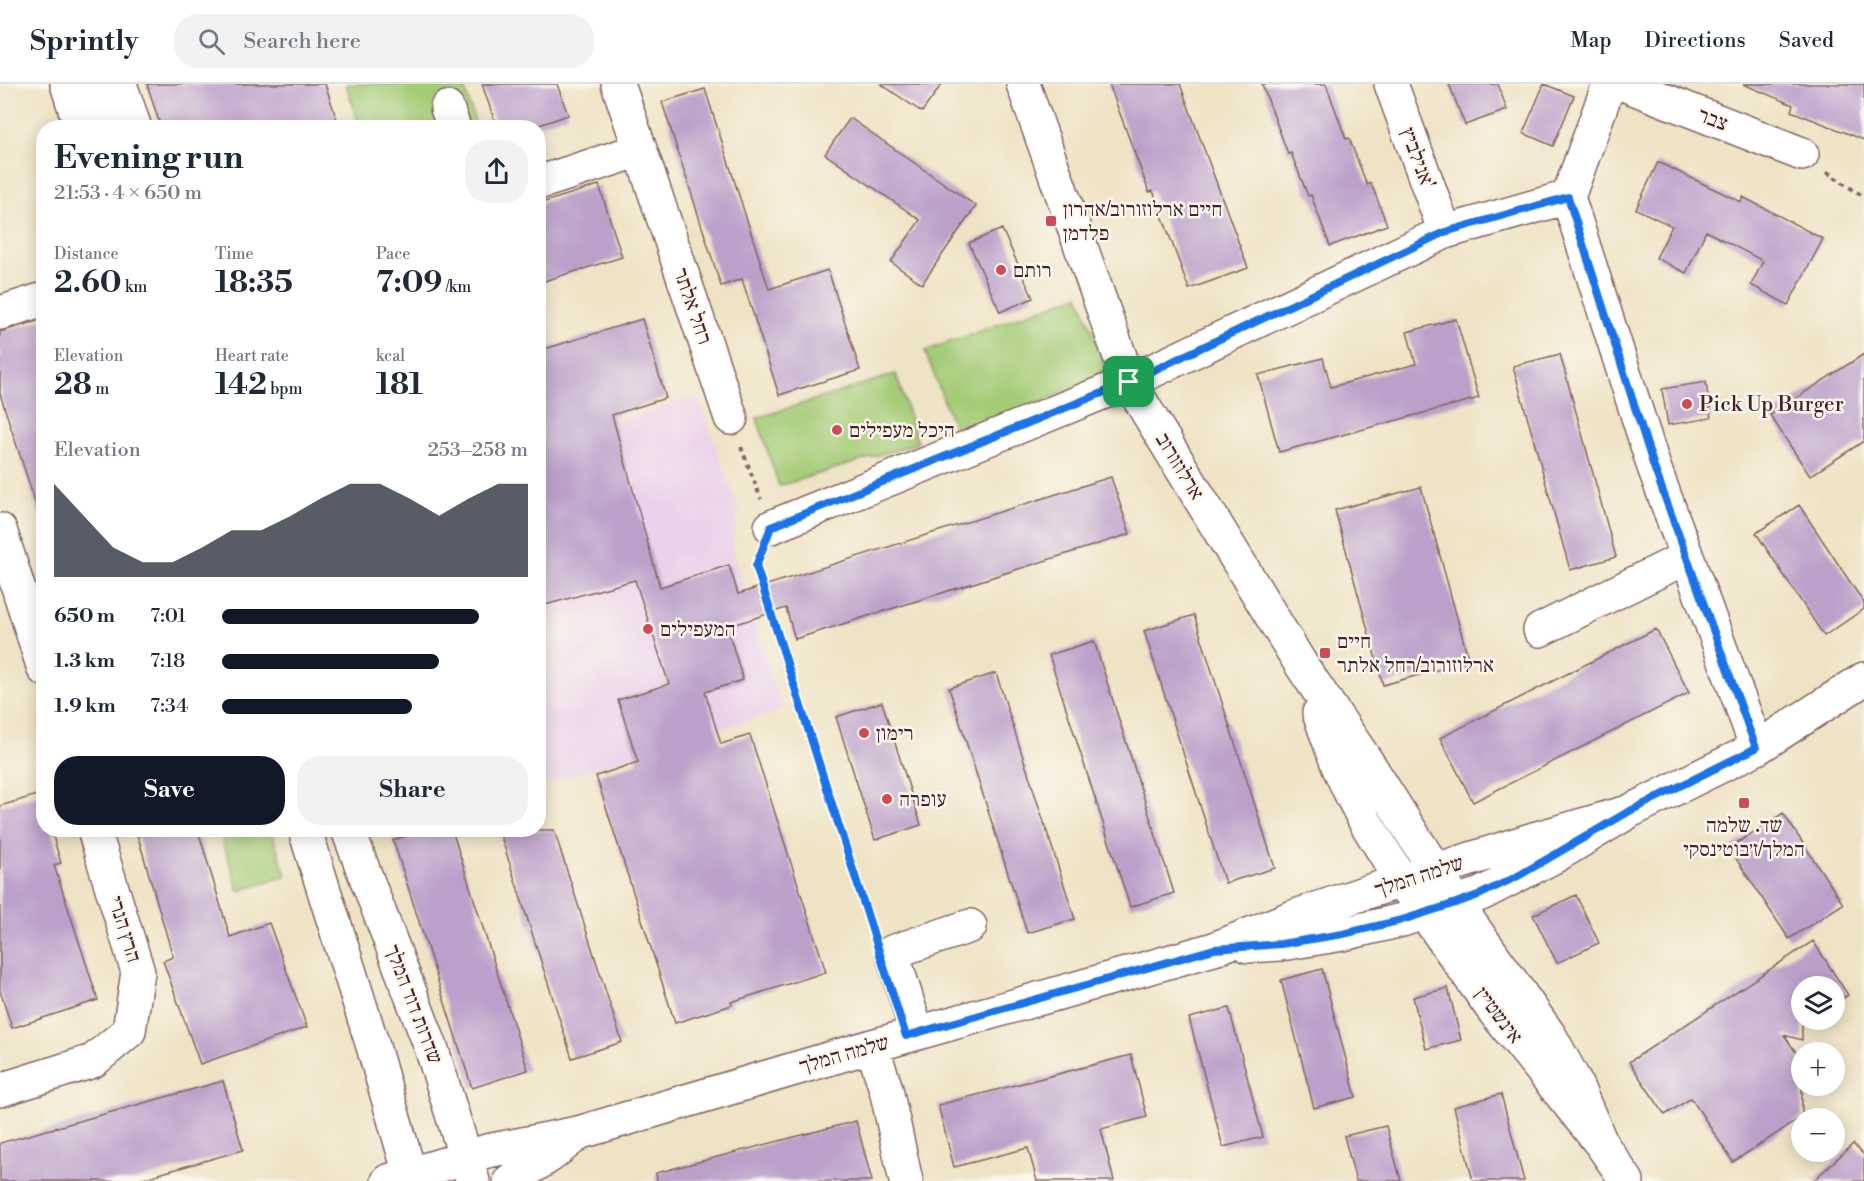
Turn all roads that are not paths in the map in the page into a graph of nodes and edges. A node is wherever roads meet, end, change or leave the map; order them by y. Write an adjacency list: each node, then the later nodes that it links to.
1 (67, 84): 9 (street)
2 (93, 84): 10 (street)
3 (120, 84): 11 (street)
4 (618, 84): 12 (street, רחל אלתר)
5 (1023, 84): 19 (street, ארלוזורוב)
6 (1391, 84): 16 (street, אנילביץ')
7 (1609, 84): 15 (street)
8 (1623, 84): 13 (street, צבר)
9 (78, 120)
10 (104, 120)
11 (132, 120)
12 (640, 150): 14 (street); 20 (street, רחל אלתר)
13 (1802, 154)
14 (546, 180)
15 (1568, 197): 16 (street); 23 (street)
16 (1445, 232): 19 (street)
17 (36, 301): 18 (street)
18 (0, 312)
19 (1129, 382): 21 (street); 26 (street, ארלוזורוב)
20 (731, 418)
21 (771, 527)
22 (0, 530): 25 (street)
23 (1687, 557): 24 (street); 28 (street)
24 (1540, 630)
25 (36, 644)
26 (1302, 666): 33 (street, ארלוזורוב); 34 (street, ארלוזורוב)
27 (1864, 679): 28 (street, שלמה המלך)
28 (1756, 748): 29 (street, שלמה המלך)
29 (1628, 812): 33 (street, שלמה המלך); 35 (street, שלמה המלך)
30 (96, 837): 41 (street, הרץ הנרי)
31 (307, 837): 45 (street)
32 (351, 837): 44 (street, שדרות דוד המלך)
33 (1435, 870): 34 (street, שלמה המלך); 35 (street, ארלוזורוב)
34 (1402, 881): 36 (street, אינשטיין); 38 (street, שלמה המלך)
35 (1456, 903): 36 (street, שלמה המלך); 43 (street, אינשטיין)
36 (1424, 913): 38 (street, שלמה המלך); 43 (street, אינשטיין)
37 (970, 926): 39 (street)
38 (1214, 949): 39 (street, שלמה המלך)
39 (916, 1033): 40 (street, שלמה המלך)
40 (872, 1046): 42 (street, שלמה המלך); 47 (street)
41 (0, 1090)
42 (578, 1133): 44 (street, שלמה המלך); 46 (street, שלמה המלך)
43 (1602, 1145): 48 (street, אינשטיין)
44 (469, 1169): 45 (street, שלמה המלך)
45 (403, 1179)
46 (510, 1181)
47 (906, 1181)
48 (1627, 1181)

